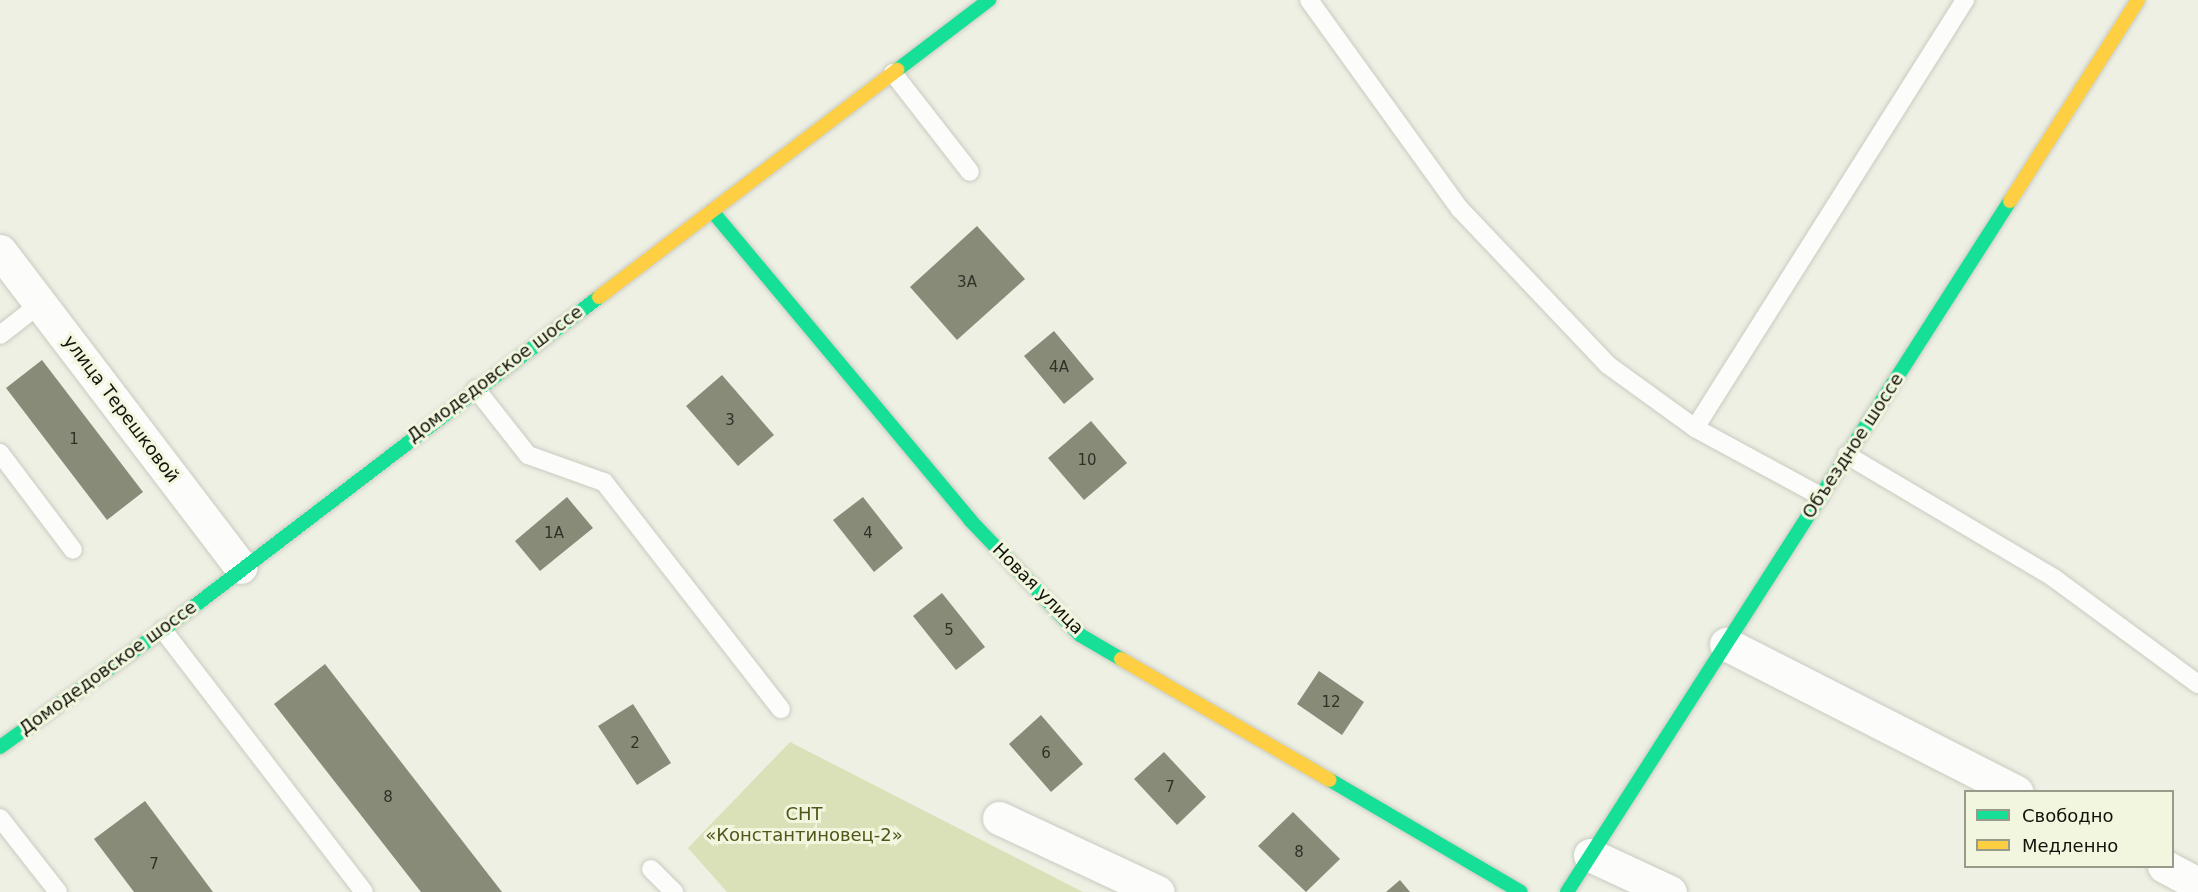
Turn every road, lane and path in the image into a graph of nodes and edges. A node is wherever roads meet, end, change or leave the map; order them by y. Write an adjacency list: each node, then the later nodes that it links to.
1 (989, 0): 5 (street, Домодедовское шоссе)
2 (1309, 0): 12 (lane)
3 (1965, 0): 12 (lane)
4 (2138, 0): 14 (street, Объездное шоссе)
5 (893, 73): 6 (lane); 7 (street, Домодедовское шоссе)
6 (970, 172)
7 (712, 211): 11 (street, Домодедовское шоссе); 34 (street, Новая улица)
8 (0, 251): 9 (street, улица Терешковой)
9 (40, 304): 10 (lane); 17 (street, улица Терешковой)
10 (0, 335)
11 (476, 389): 17 (street, Домодедовское шоссе); 21 (lane)
12 (1695, 428): 15 (lane)
13 (0, 453): 16 (lane)
14 (1847, 455): 15 (street, Объездное шоссе); 20 (lane)
15 (1820, 496): 19 (street, Объездное шоссе)
16 (73, 550)
17 (241, 567): 18 (street, Домодедовское шоссе)
18 (163, 630): 22 (street, Домодедовское шоссе); 31 (lane)
19 (1726, 644): 23 (street); 26 (street, Объездное шоссе)
20 (2198, 684)
21 (781, 709)
22 (0, 747)
23 (2012, 790)
24 (0, 818): 30 (lane)
25 (999, 818): 33 (street)
26 (1590, 855): 35 (street, Объездное шоссе); 36 (street)
27 (2166, 868): 29 (street)
28 (651, 869): 32 (lane)
29 (2198, 884)
30 (58, 892)
31 (364, 892)
32 (674, 892)
33 (1158, 892)
34 (1521, 892)
35 (1567, 892)
36 (1670, 892)

